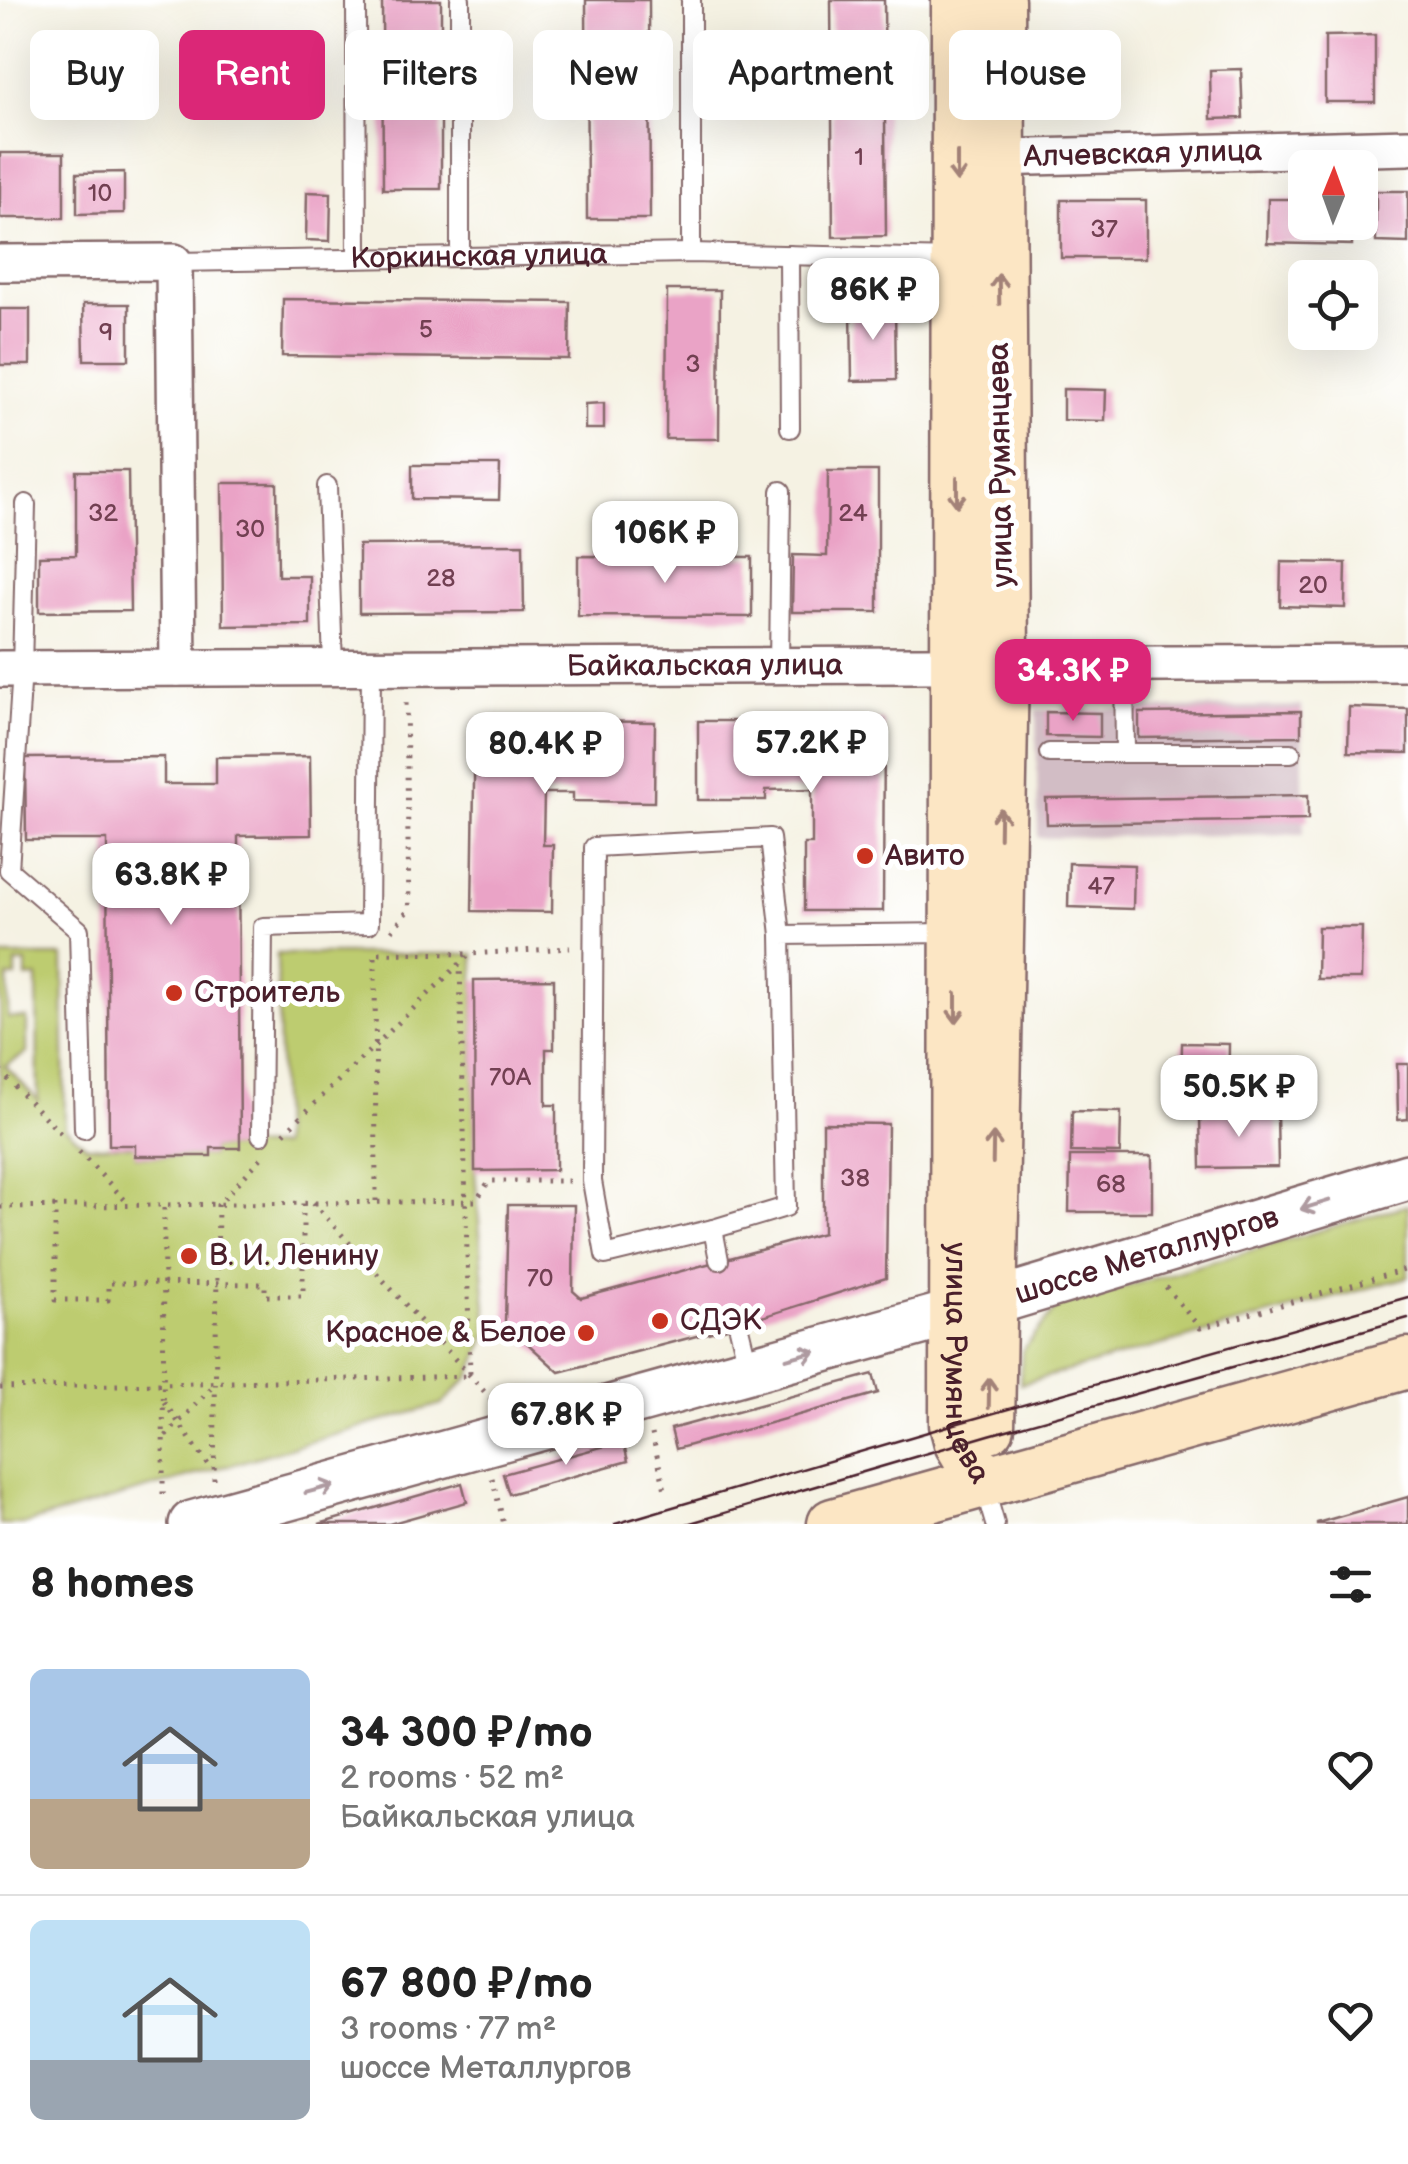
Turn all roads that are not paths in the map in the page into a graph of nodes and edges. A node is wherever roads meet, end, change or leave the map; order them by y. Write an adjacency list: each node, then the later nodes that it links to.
1 (356, 0): 11 (lane)
2 (460, 0): 10 (lane)
3 (692, 0): 8 (lane)
4 (957, 0): 12 (main road, улица Румянцева, one-way to 12)
5 (999, 0): 7 (main road, улица Румянцева)
6 (1408, 147): 7 (street, Алчевская улица)
7 (998, 158): 23 (main road, улица Румянцева, one-way to 7)
8 (690, 253): 9 (lane, Коркинская улица); 10 (lane, Коркинская улица)
9 (789, 255): 12 (lane, Коркинская улица); 15 (lane)
10 (460, 257): 11 (lane, Коркинская улица)
11 (357, 258): 13 (lane, Коркинская улица)
12 (957, 259): 23 (main road, улица Румянцева, one-way to 23)
13 (174, 262): 14 (street, Коркинская улица); 25 (street)
14 (0, 263)
15 (790, 428)
16 (327, 486): 21 (lane)
17 (781, 491): 24 (lane)
18 (26, 504): 26 (lane)
19 (1408, 663): 20 (street, Байкальская улица)
20 (1124, 664): 23 (street, Байкальская улица); 28 (lane)
21 (333, 666): 22 (street, Байкальская улица); 25 (street, Байкальская улица)
22 (370, 666): 24 (street, Байкальская улица); 33 (lane)
23 (980, 666): 24 (street, Байкальская улица); 30 (main road, улица Румянцева); 37 (main road, улица Румянцева, one-way to 23)
24 (779, 667)
25 (178, 668): 26 (street, Байкальская улица)
26 (11, 669): 32 (lane)
27 (1049, 752): 28 (lane)
28 (1124, 752): 29 (lane)
29 (1291, 753)
30 (957, 933): 31 (lane); 37 (main road, улица Румянцева, one-way to 37)
31 (781, 934): 35 (lane); 35 (lane)
32 (84, 1129)
33 (265, 1142)
34 (1408, 1177): 37 (street, шоссе Металлургов, one-way to 37)
35 (713, 1229): 36 (lane)
36 (719, 1260)
37 (972, 1308): 40 (street, шоссе Металлургов, one-way to 37); 41 (main road, улица Румянцева)
38 (738, 1324): 40 (lane)
39 (1408, 1363): 41 (main road)
40 (749, 1369): 42 (street, шоссе Металлургов, one-way to 40)
41 (989, 1503): 43 (main road)
42 (178, 1509)
43 (833, 1524)

